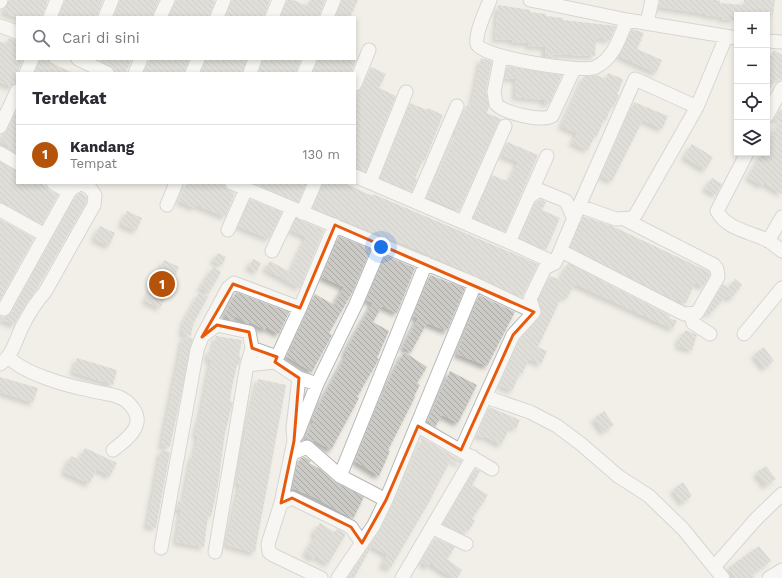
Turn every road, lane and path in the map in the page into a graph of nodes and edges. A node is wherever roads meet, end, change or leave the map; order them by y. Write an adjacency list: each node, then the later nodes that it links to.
1 (57, 0): 10 (street)
2 (112, 0): 11 (street)
3 (168, 0): 12 (street)
4 (224, 0): 13 (street)
5 (279, 0): 14 (street)
6 (334, 0): 15 (street)
7 (490, 0): 24 (street)
8 (530, 0): 16 (street)
9 (652, 0): 17 (street)
10 (50, 16)
11 (105, 16)
12 (160, 16)
13 (216, 16)
14 (272, 16)
15 (327, 16)
16 (627, 20): 17 (street); 31 (street)
17 (647, 23): 20 (street)
18 (0, 26): 19 (street)
19 (16, 32)
20 (732, 38): 43 (street)
21 (770, 41): 22 (street)
22 (782, 42)
23 (369, 50): 38 (street)
24 (501, 56): 31 (street); 31 (street)
25 (32, 60): 32 (street)
26 (141, 60): 34 (street)
27 (198, 60): 35 (street)
28 (255, 60): 36 (street)
29 (310, 60): 37 (street)
30 (83, 63): 33 (street)
31 (574, 69)
32 (26, 72)
33 (105, 72)
34 (135, 72)
35 (192, 72)
36 (250, 72)
37 (304, 72)
38 (356, 82)
39 (782, 88): 44 (street)
40 (406, 92): 52 (street)
41 (16, 93): 46 (street)
42 (457, 106): 60 (street)
43 (697, 107): 62 (street); 67 (street)
44 (770, 110)
45 (505, 126): 68 (street)
46 (0, 127)
47 (0, 153): 50 (street)
48 (547, 156): 59 (street)
49 (746, 156): 72 (street)
50 (16, 162)
51 (356, 176): 52 (street)
52 (370, 182): 60 (street)
53 (57, 184): 57 (street)
54 (176, 184): 61 (street)
55 (234, 184): 58 (street)
56 (314, 184): 64 (street)
57 (71, 188): 71 (street); 91 (street)
58 (246, 189): 64 (street); 70 (street)
59 (528, 198): 66 (street); 73 (street)
60 (416, 202): 68 (street)
61 (166, 205)
62 (579, 206): 66 (street); 67 (street)
63 (0, 210): 71 (street)
64 (297, 211): 69 (street); 75 (street)
65 (782, 217): 72 (street)
66 (574, 219): 76 (street)
67 (626, 220): 85 (street)
68 (464, 222): 73 (street)
69 (335, 225): 74 (street); 82 (street)
70 (228, 230)
71 (45, 235): 83 (street)
72 (768, 241): 77 (street)
73 (510, 242): 79 (street)
74 (381, 244): 78 (street); 94 (street)
75 (272, 251)
76 (561, 251): 79 (street); 85 (street)
77 (782, 251)
78 (426, 263): 80 (street); 103 (street)
79 (555, 263): 84 (street)
80 (475, 284): 84 (street); 96 (street)
81 (782, 288): 87 (street)
82 (300, 308): 88 (street); 90 (street)
83 (4, 309)
84 (534, 312): 95 (street)
85 (691, 314): 86 (street)
86 (710, 334)
87 (744, 334)
88 (202, 337): 89 (street); 110 (street)
89 (252, 348): 90 (street); 92 (street)
90 (276, 359): 92 (street); 93 (street)
91 (4, 360): 98 (street)
92 (247, 365): 111 (street)
93 (299, 378): 94 (street); 97 (street)
94 (317, 384): 97 (street)
95 (486, 397): 99 (street); 112 (street)
96 (418, 426): 99 (street); 105 (street)
97 (294, 441): 100 (street)
98 (113, 450)
99 (461, 450): 101 (street)
100 (291, 454): 103 (street); 106 (street)
101 (473, 457): 102 (street); 107 (street)
102 (492, 469)
103 (340, 476): 105 (street)
104 (782, 494): 112 (street)
105 (386, 500): 108 (street)
106 (280, 503): 108 (street); 114 (street)
107 (433, 528): 109 (street); 116 (street)
108 (362, 544): 115 (street)
109 (466, 544)
110 (161, 548)
111 (215, 552)
112 (714, 567): 117 (street)
113 (782, 570): 118 (street)
114 (321, 578)
115 (338, 578)
116 (402, 578)
117 (723, 578)
118 (769, 578)

